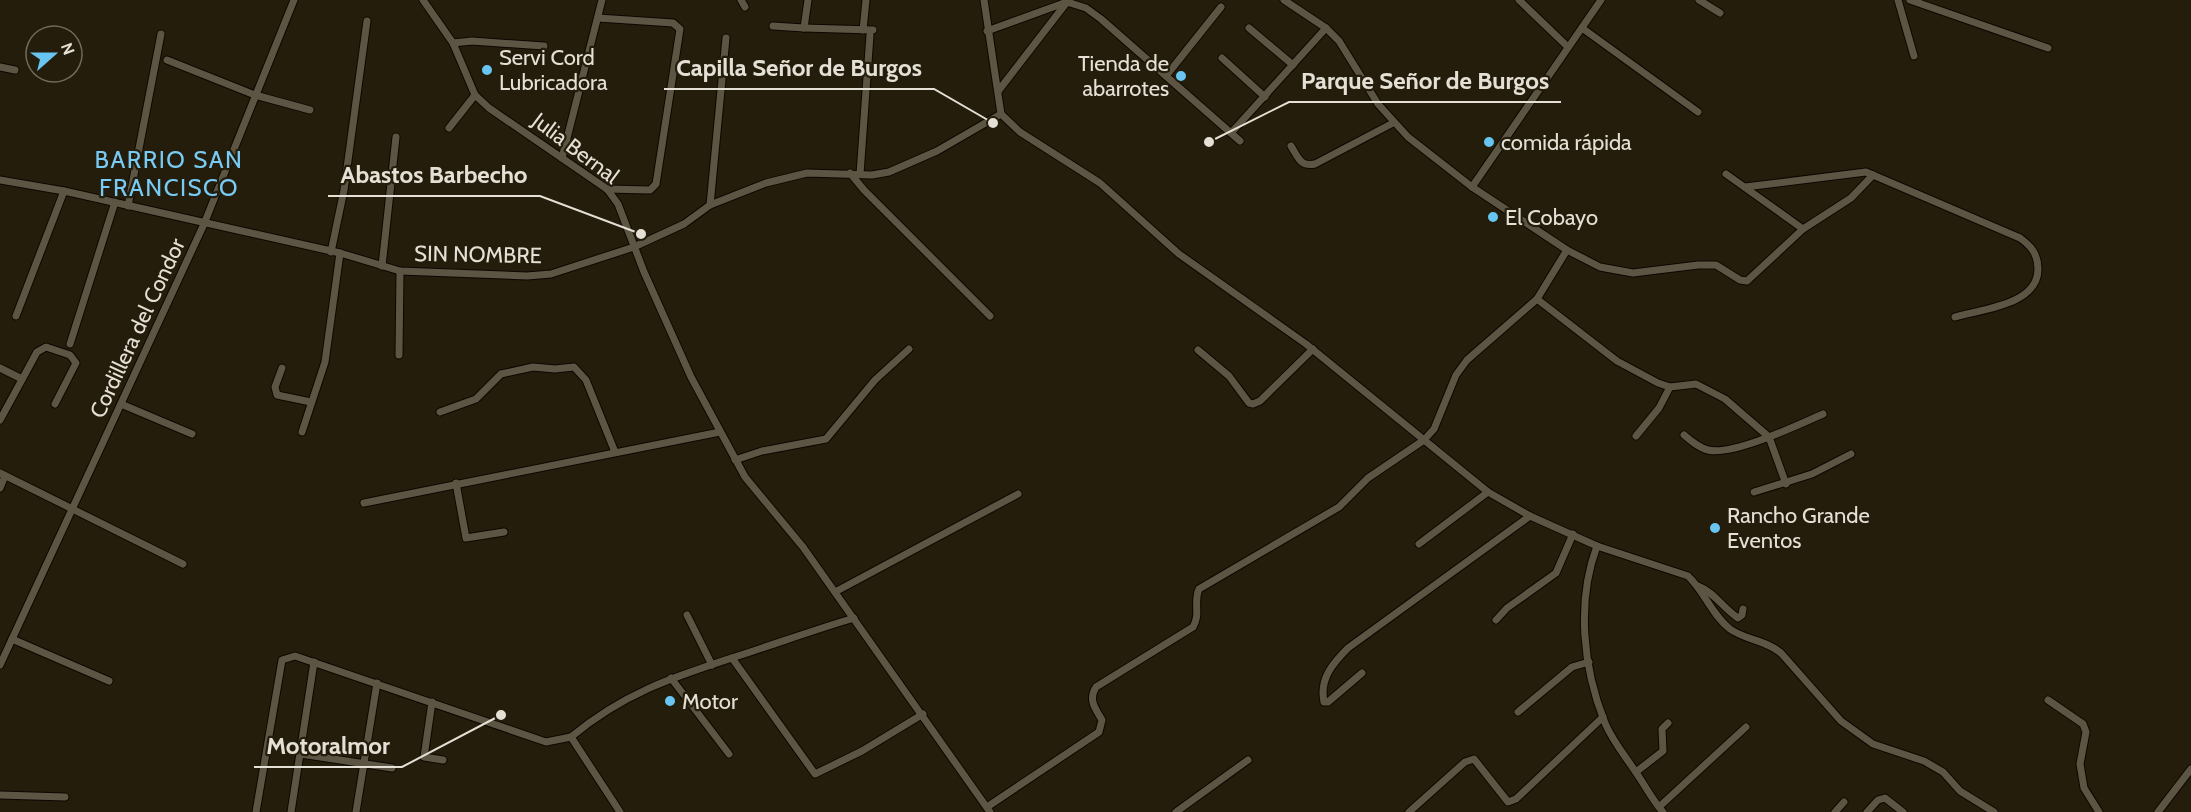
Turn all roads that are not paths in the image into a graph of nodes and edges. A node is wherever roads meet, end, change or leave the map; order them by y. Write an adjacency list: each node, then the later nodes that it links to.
1 (294, 0): 41 (street, Cordillera del Condor)
2 (423, 0): 29 (street, Julia Bernal)
3 (602, 0): 18 (street)
4 (741, 0): 15 (street)
5 (808, 0): 21 (street)
6 (866, 0): 25 (street)
7 (984, 0): 26 (street)
8 (1284, 0): 23 (street)
9 (1519, 0): 31 (street)
10 (1601, 0): 24 (street)
11 (1699, 0): 17 (street)
12 (1898, 0): 33 (street)
13 (1910, 0): 32 (street)
14 (1069, 1): 26 (street); 39 (street); 40 (street)
15 (745, 7)
16 (1221, 7): 39 (street)
17 (1720, 13)
18 (598, 18): 53 (street); 61 (street)
19 (367, 21): 70 (street)
20 (773, 26): 21 (street)
21 (804, 28): 25 (street)
22 (1249, 28): 36 (street)
23 (1326, 28): 36 (street); 47 (street)
24 (1582, 28): 31 (street); 45 (street)
25 (863, 30): 55 (street)
26 (987, 31): 40 (street)
27 (161, 34): 65 (street)
28 (726, 38): 64 (street)
29 (453, 43): 30 (street); 42 (street, Julia Bernal)
30 (544, 46)
31 (1568, 47): 59 (street)
32 (2048, 48)
33 (1914, 56)
34 (1222, 58): 43 (street)
35 (167, 60): 41 (street)
36 (1293, 65): 43 (street)
37 (0, 67): 38 (street)
38 (15, 70)
39 (1166, 76): 49 (street)
40 (999, 90): 46 (street)
41 (255, 95): 44 (street); 66 (street, Cordillera del Condor)
42 (475, 95): 48 (street); 53 (street, Julia Bernal)
43 (1265, 97): 49 (street)
44 (310, 110)
45 (1698, 112)
46 (1001, 114): 55 (street, SIN NOMBRE); 80 (street)
47 (1393, 123): 52 (street); 59 (street)
48 (449, 128)
49 (1231, 133): 51 (street)
50 (396, 137): 72 (street)
51 (1240, 141)
52 (1291, 146)
53 (562, 158): 61 (street, Julia Bernal)
54 (850, 173): 55 (street, SIN NOMBRE); 64 (street, SIN NOMBRE); 76 (street)
55 (860, 174)
56 (1726, 174): 60 (street)
57 (1873, 175): 60 (street); 67 (street); 77 (street)
58 (0, 180): 62 (street, SIN NOMBRE)
59 (1472, 187): 69 (street)
60 (1744, 187): 67 (street)
61 (607, 189): 68 (street, Julia Bernal)
62 (64, 190): 63 (street, SIN NOMBRE); 75 (street)
63 (115, 202): 65 (street, SIN NOMBRE); 78 (street)
64 (710, 205): 68 (street, SIN NOMBRE)
65 (128, 206): 66 (street, SIN NOMBRE)
66 (204, 224): 70 (street, SIN NOMBRE); 89 (street, Cordillera del Condor)
67 (1803, 229): 69 (street)
68 (634, 247): 73 (street, SIN NOMBRE); 94 (street, Julia Bernal)
69 (1567, 250): 74 (street)
70 (331, 252): 71 (street, SIN NOMBRE)
71 (340, 254): 72 (street, SIN NOMBRE); 87 (street)
72 (382, 266): 73 (street, SIN NOMBRE)
73 (399, 271): 82 (street)
74 (1537, 299): 86 (street); 99 (street)
75 (16, 316)
76 (990, 316)
77 (1955, 317)
78 (70, 344)
79 (909, 349): 102 (street)
80 (1313, 349): 81 (street); 99 (street)
81 (1198, 350)
82 (399, 355)
83 (0, 368): 85 (street)
84 (282, 368): 87 (street)
85 (22, 379): 88 (street); 92 (street)
86 (1670, 387): 97 (street); 98 (street)
87 (311, 402): 93 (street)
88 (55, 404)
89 (121, 404): 95 (street); 111 (street, Cordillera del Condor)
90 (440, 412): 100 (street)
91 (1823, 414): 98 (street)
92 (0, 420)
93 (302, 432)
94 (720, 432): 100 (street); 102 (street, Julia Bernal)
95 (192, 434)
96 (1683, 435): 98 (street)
97 (1636, 436)
98 (1769, 437): 105 (street)
99 (1424, 440): 107 (street); 153 (street)
100 (615, 452): 104 (street)
101 (1851, 454): 105 (street)
102 (735, 460): 119 (street, Julia Bernal)
103 (2, 474): 106 (street); 111 (street)
104 (456, 483): 110 (street); 113 (street)
105 (1786, 484): 108 (street)
106 (0, 488)
107 (1488, 492): 112 (street); 115 (street)
108 (1754, 492)
109 (1018, 494): 119 (street)
110 (364, 503)
111 (74, 510): 117 (street); 124 (street, Cordillera del Condor)
112 (1530, 516): 114 (street); 130 (street)
113 (504, 532)
114 (1573, 534): 116 (street); 123 (street)
115 (1419, 544)
116 (1597, 546): 118 (street); 127 (street)
117 (183, 564)
118 (1698, 586): 120 (street); 164 (street)
119 (835, 592): 122 (street, Julia Bernal)
120 (1743, 609)
121 (687, 615): 128 (street)
122 (854, 618): 125 (street); 137 (street, Julia Bernal)
123 (1496, 620)
124 (12, 639): 129 (street, Cordillera del Condor); 132 (street)
125 (732, 658): 128 (street); 137 (street)
126 (314, 662): 133 (street); 142 (street); 155 (street)
127 (1589, 662): 136 (street); 138 (street)
128 (712, 664): 131 (street)
129 (0, 665)
130 (1362, 673)
131 (671, 678): 141 (street); 143 (street)
132 (109, 681)
133 (377, 683): 135 (street); 146 (street)
134 (2048, 700): 165 (street)
135 (432, 702): 141 (street); 144 (street)
136 (1518, 712)
137 (923, 714): 153 (street, Julia Bernal)
138 (1603, 717): 149 (street); 160 (street)
139 (1668, 723): 149 (street)
140 (1746, 727): 154 (street)
141 (571, 737): 158 (street)
142 (301, 754): 146 (street); 156 (street)
143 (729, 754)
144 (443, 760)
145 (1248, 760): 159 (street)
146 (364, 763): 147 (street); 157 (street)
147 (392, 768)
148 (2191, 769): 166 (street)
149 (1636, 772): 154 (street)
150 (0, 795): 151 (street)
151 (65, 797)
152 (1844, 802): 161 (street)
153 (989, 810)
154 (1661, 810)
155 (256, 812)
156 (291, 812)
157 (356, 812)
158 (620, 812)
159 (1176, 812)
160 (1409, 812)
161 (1835, 812)
162 (1867, 812): 163 (street)
163 (1903, 812)
164 (1994, 812)
165 (2099, 812)
166 (2158, 812)

